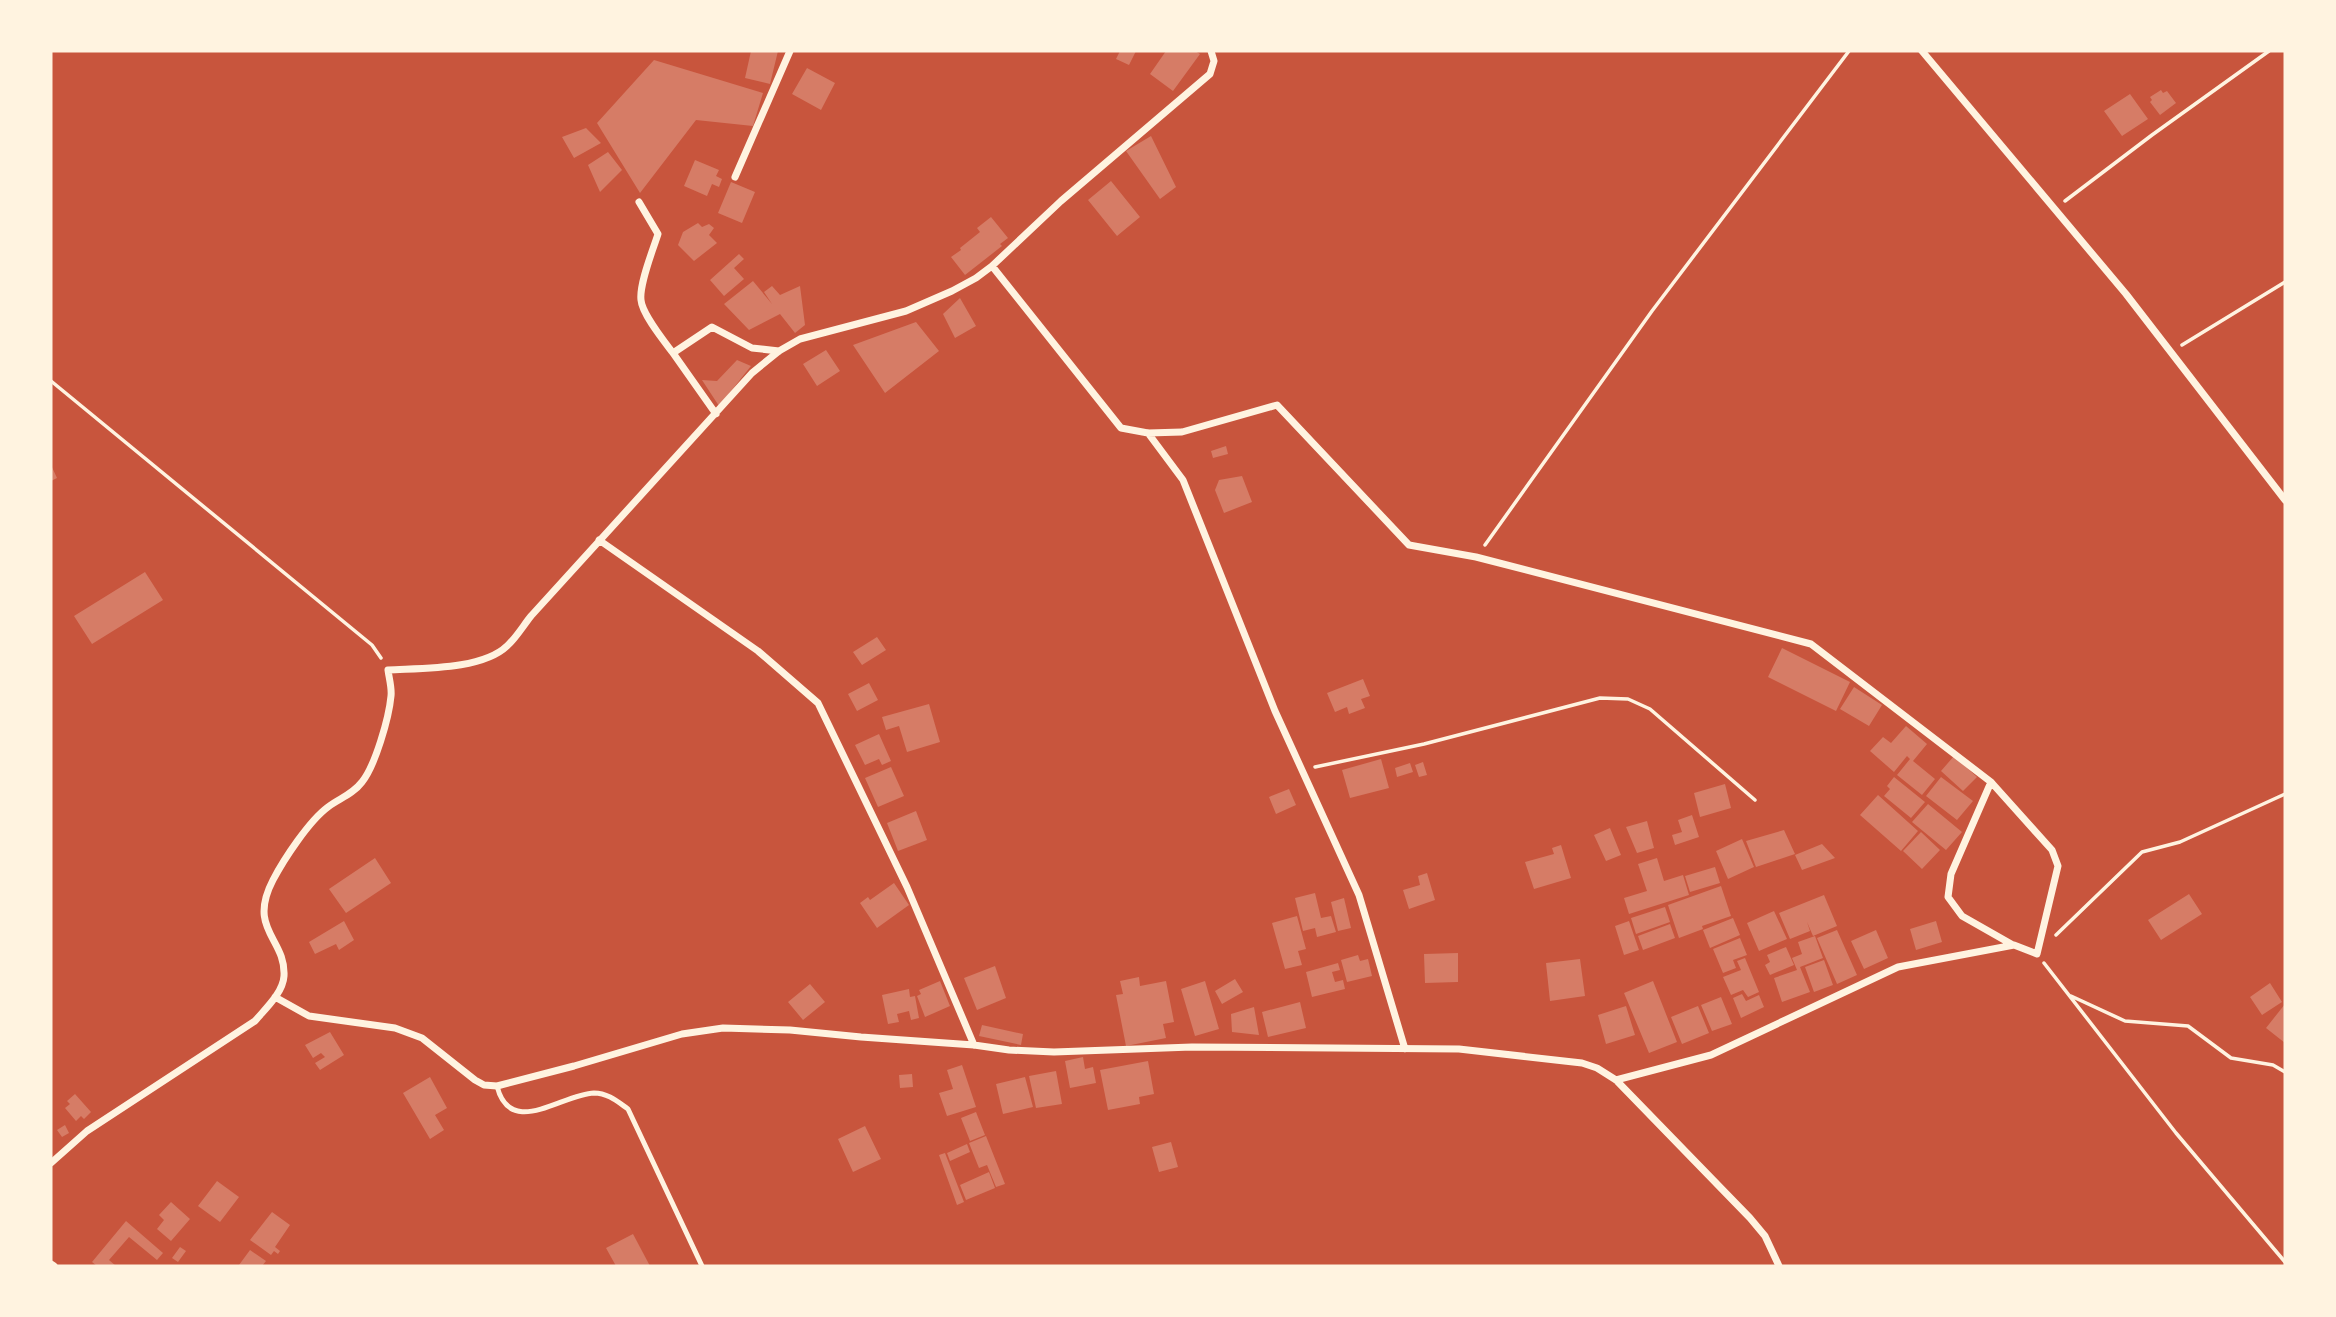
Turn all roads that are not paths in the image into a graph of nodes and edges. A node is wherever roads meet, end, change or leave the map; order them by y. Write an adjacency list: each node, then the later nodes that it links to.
1 (790, 51): 4 (street)
2 (1211, 51): 6 (street)
3 (1922, 51): 11 (street)
4 (735, 177)
5 (639, 202): 8 (street)
6 (992, 266): 7 (street); 10 (street)
7 (779, 351): 8 (street); 9 (street)
8 (673, 353): 9 (street)
9 (716, 414): 12 (street)
10 (1148, 433): 13 (street); 17 (street)
11 (2285, 500)
12 (599, 540): 15 (street); 16 (street)
13 (1991, 782): 14 (street); 14 (street)
14 (2014, 945): 18 (street)
15 (275, 997): 19 (street); 20 (street)
16 (974, 1045): 17 (street); 19 (street)
17 (1405, 1049): 18 (street)
18 (1616, 1080): 22 (street)
19 (497, 1086): 21 (lane)
20 (51, 1163)
21 (702, 1266)
22 (1779, 1266)

